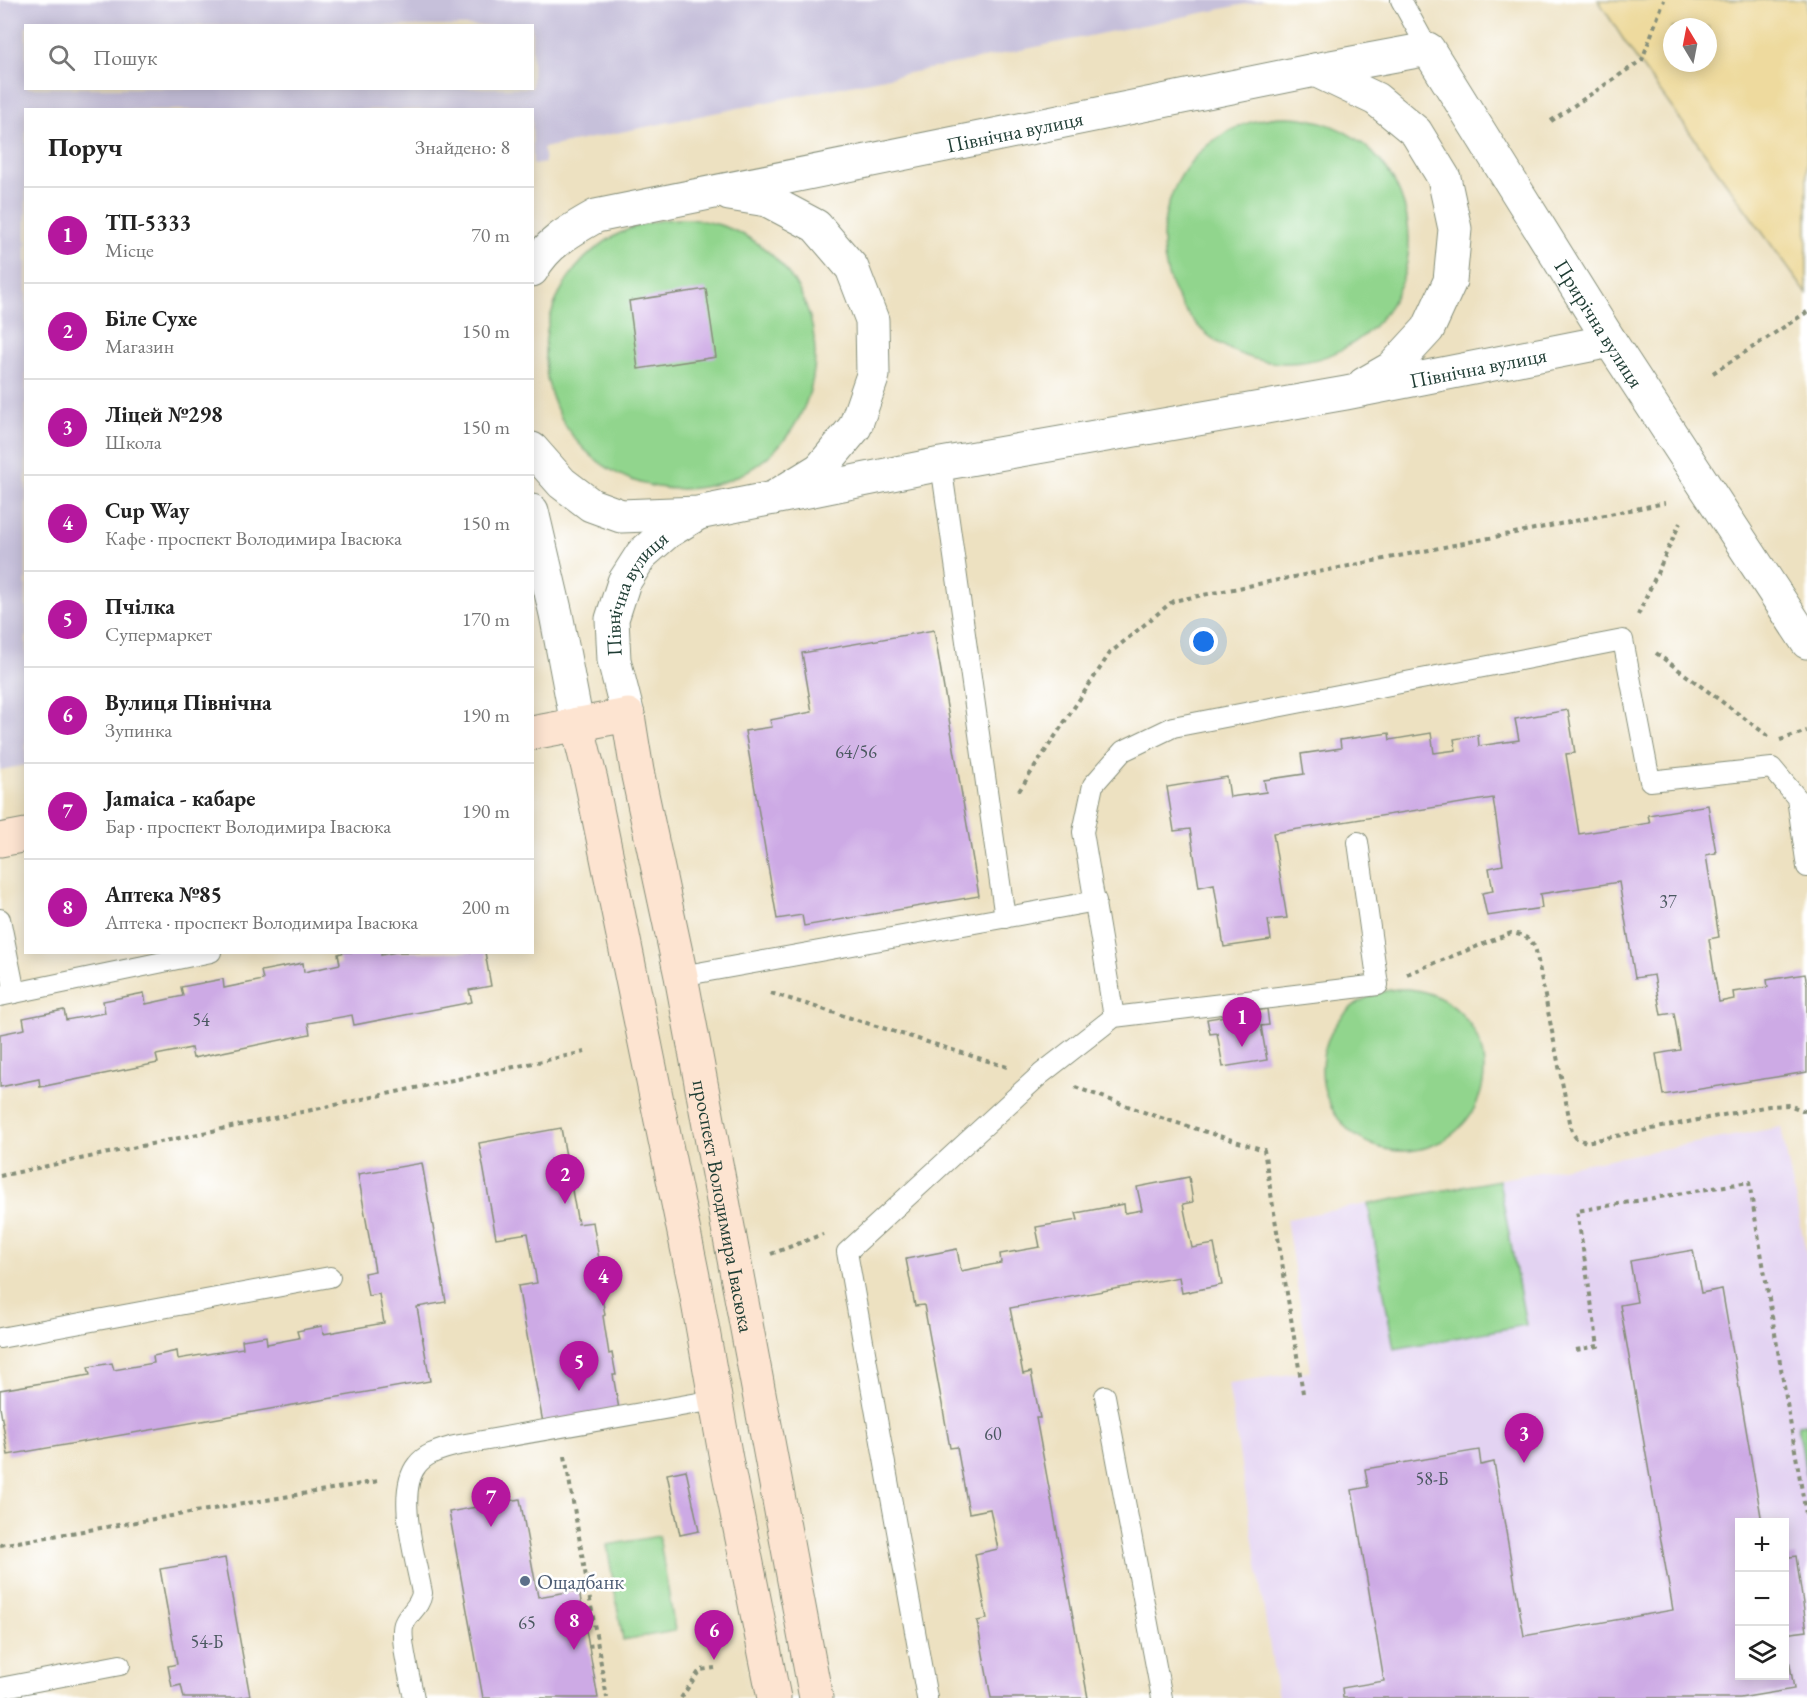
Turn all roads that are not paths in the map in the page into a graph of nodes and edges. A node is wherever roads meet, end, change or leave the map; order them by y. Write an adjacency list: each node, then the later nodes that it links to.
1 (1401, 0): 2 (lane, Прирічна вулиця)
2 (1428, 49): 3 (street, Північна вулиця); 6 (street, Прирічна вулиця)
3 (1315, 70): 4 (street, Північна вулиця); 7 (street, Північна вулиця)
4 (712, 191): 5 (street, Північна вулиця); 10 (street)
5 (534, 267)
6 (1610, 341): 7 (street, Північна вулиця); 13 (street, Прирічна вулиця)
7 (1346, 393): 9 (street, Північна вулиця)
8 (534, 451): 11 (street)
9 (940, 464): 10 (street, Північна вулиця); 22 (lane)
10 (773, 498): 11 (street, Північна вулиця)
11 (698, 513): 14 (street, Північна вулиця)
12 (534, 520): 15 (street)
13 (1807, 642)
14 (628, 715): 15 (street); 25 (street, проспект Володимира Івасюка)
15 (577, 724): 16 (street); 31 (street)
16 (534, 733)
17 (24, 835): 18 (street)
18 (0, 840)
19 (1358, 842): 27 (lane)
20 (1807, 867): 21 (lane)
21 (1096, 902): 22 (lane); 27 (lane)
22 (1005, 918): 25 (lane)
23 (0, 920): 26 (lane)
24 (201, 954): 26 (lane)
25 (681, 976): 36 (street, проспект Володимира Івасюка)
26 (7, 994)
27 (1114, 1017): 37 (lane)
28 (330, 1277): 29 (lane)
29 (0, 1338)
30 (1105, 1396): 38 (lane)
31 (715, 1400): 34 (lane); 35 (street)
32 (120, 1665): 33 (lane)
33 (0, 1688)
34 (414, 1698)
35 (774, 1698)
36 (816, 1698)
37 (927, 1698)
38 (1162, 1698)

